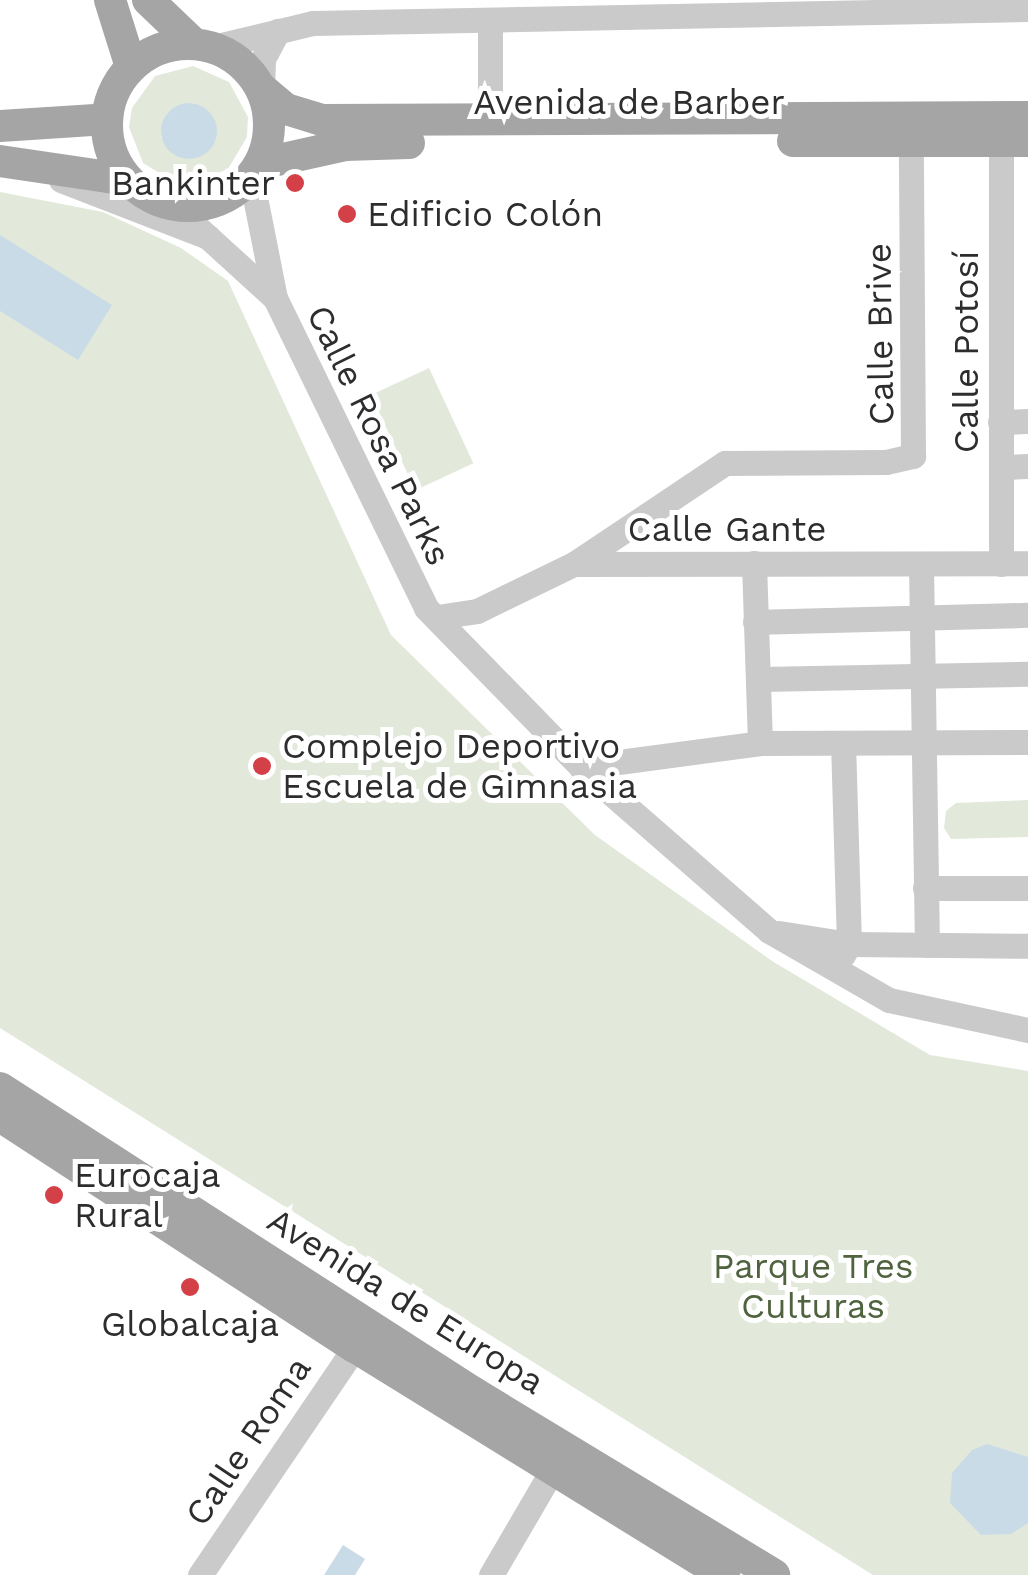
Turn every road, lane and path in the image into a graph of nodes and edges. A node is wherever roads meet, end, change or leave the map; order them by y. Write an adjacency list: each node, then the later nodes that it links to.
1 (110, 0): 8 (main road)
2 (148, 0): 7 (main road)
3 (738, 7): 4 (street); 5 (street)
4 (1028, 9)
5 (502, 13): 6 (street); 12 (street)
6 (278, 31): 7 (street); 9 (street)
7 (203, 45): 8 (main road); 9 (main road)
8 (131, 66): 11 (main road)
9 (262, 89): 12 (main road, Avenida de Barber); 17 (main road)
10 (1028, 117): 14 (main road, Avenida de Barber)
11 (107, 119): 13 (main road); 18 (main road)
12 (490, 120): 14 (main road, Avenida de Barber)
13 (0, 126)
14 (1006, 133): 15 (main road, Avenida de Barber); 23 (street, Calle Potosí)
15 (911, 141): 17 (main road, Avenida de Barber); 26 (street, Calle Brive)
16 (7, 162): 18 (main road); 20 (street)
17 (255, 171): 19 (main road); 21 (street, Calle Rosa Parks)
18 (128, 180): 19 (main road)
19 (172, 204): 20 (street, Calle Rosa Parks)
20 (208, 237): 21 (street, Calle Rosa Parks)
21 (275, 298): 33 (street, Calle Rosa Parks)
22 (1028, 421): 23 (street)
23 (1000, 422): 25 (street, Calle Potosí)
24 (1028, 466): 25 (street)
25 (1001, 467): 29 (street, Calle Potosí)
26 (574, 564): 27 (street, Calle Gante); 33 (street, Calle Gante)
27 (754, 564): 28 (street, Calle Gante); 34 (street)
28 (921, 564): 29 (street, Calle Gante); 32 (street)
29 (1001, 564): 30 (street, Calle Gante)
30 (1028, 564)
31 (1028, 615): 32 (street)
32 (922, 617): 34 (street); 36 (street)
33 (437, 618): 42 (street, Calle Rosa Parks)
34 (755, 622): 37 (street)
35 (1028, 674): 36 (street)
36 (922, 677): 37 (street); 38 (street)
37 (758, 679): 40 (street)
38 (923, 742): 39 (street); 41 (street); 43 (street)
39 (1028, 742)
40 (760, 743): 41 (street); 42 (street)
41 (843, 743): 46 (street)
42 (581, 767): 45 (street, Calle Rosa Parks)
43 (925, 888): 44 (street); 47 (street)
44 (1028, 888)
45 (769, 931): 46 (street); 49 (street, Calle Rosa Parks)
46 (849, 944): 47 (street); 49 (street)
47 (927, 945): 48 (street)
48 (1028, 946)
49 (832, 972): 50 (street, Calle Rosa Parks)
50 (1028, 1030)
51 (0, 1088): 58 (main road, Avenida de Europa)
52 (0, 1116): 53 (main road, Avenida de Europa)
53 (355, 1347): 54 (main road, Avenida de Europa); 55 (street, Calle Roma)
54 (553, 1469): 56 (street); 57 (main road, Avenida de Europa)
55 (200, 1575)
56 (491, 1575)
57 (724, 1575)
58 (774, 1575)

